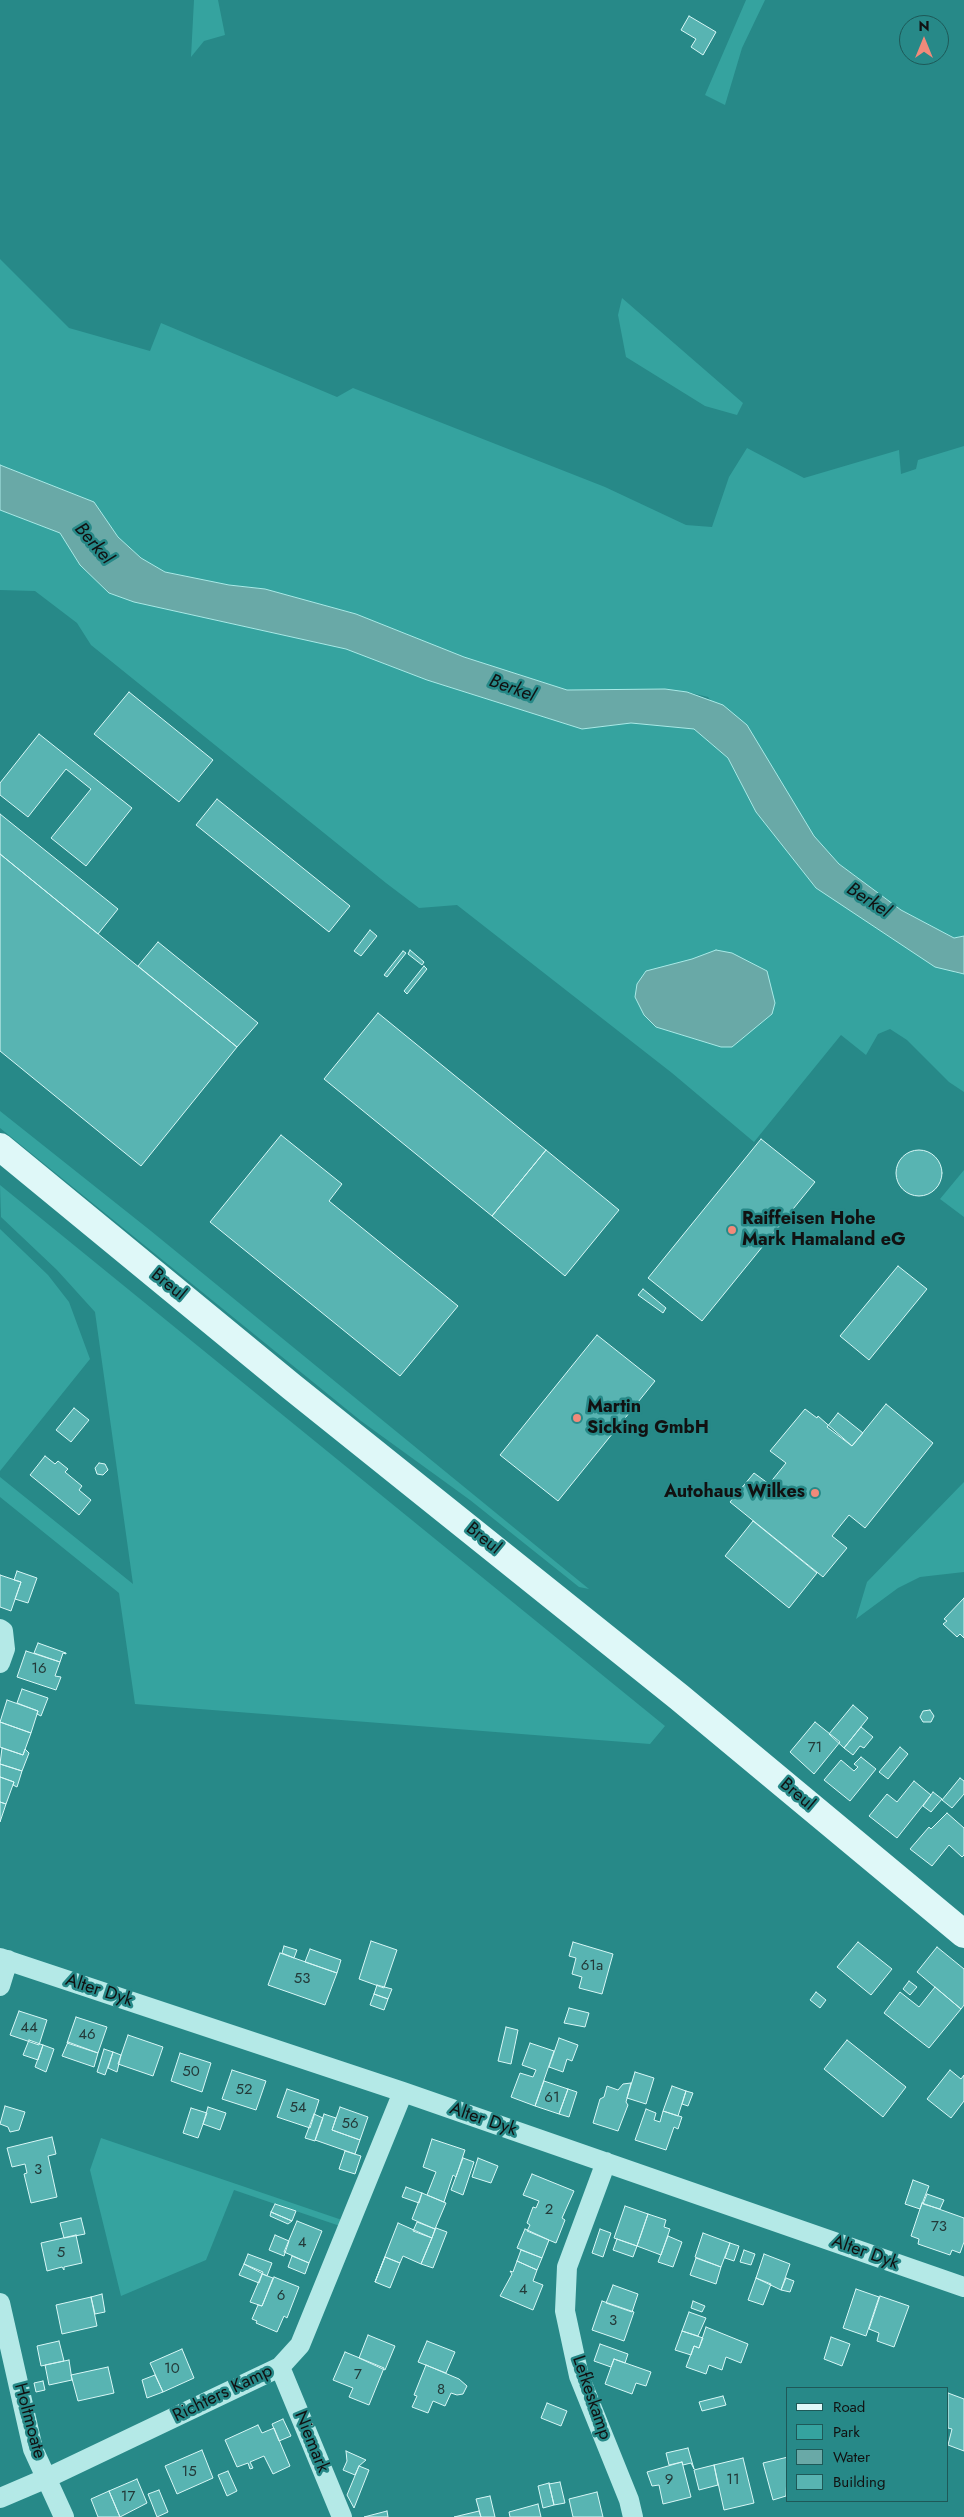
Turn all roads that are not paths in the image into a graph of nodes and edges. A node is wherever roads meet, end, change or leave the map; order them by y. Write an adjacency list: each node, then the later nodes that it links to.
1 (0, 1147): 4 (main road, Breul)
2 (0, 1629): 3 (street)
3 (0, 1663)
4 (964, 1934)
5 (4, 1959): 6 (street); 7 (street, Alter Dyk)
6 (0, 1986)
7 (403, 2092): 8 (street, Alter Dyk); 11 (street, Richters Kamp)
8 (606, 2162): 9 (street, Alter Dyk); 16 (street, Lefkeskamp)
9 (964, 2287)
10 (0, 2304): 12 (street, Holtmoate)
11 (280, 2366): 12 (street, Richters Kamp); 15 (street, Niemark)
12 (47, 2478): 13 (street, Richters Kamp); 14 (street, Holtmoate)
13 (0, 2498)
14 (64, 2517)
15 (342, 2517)
16 (633, 2517)

